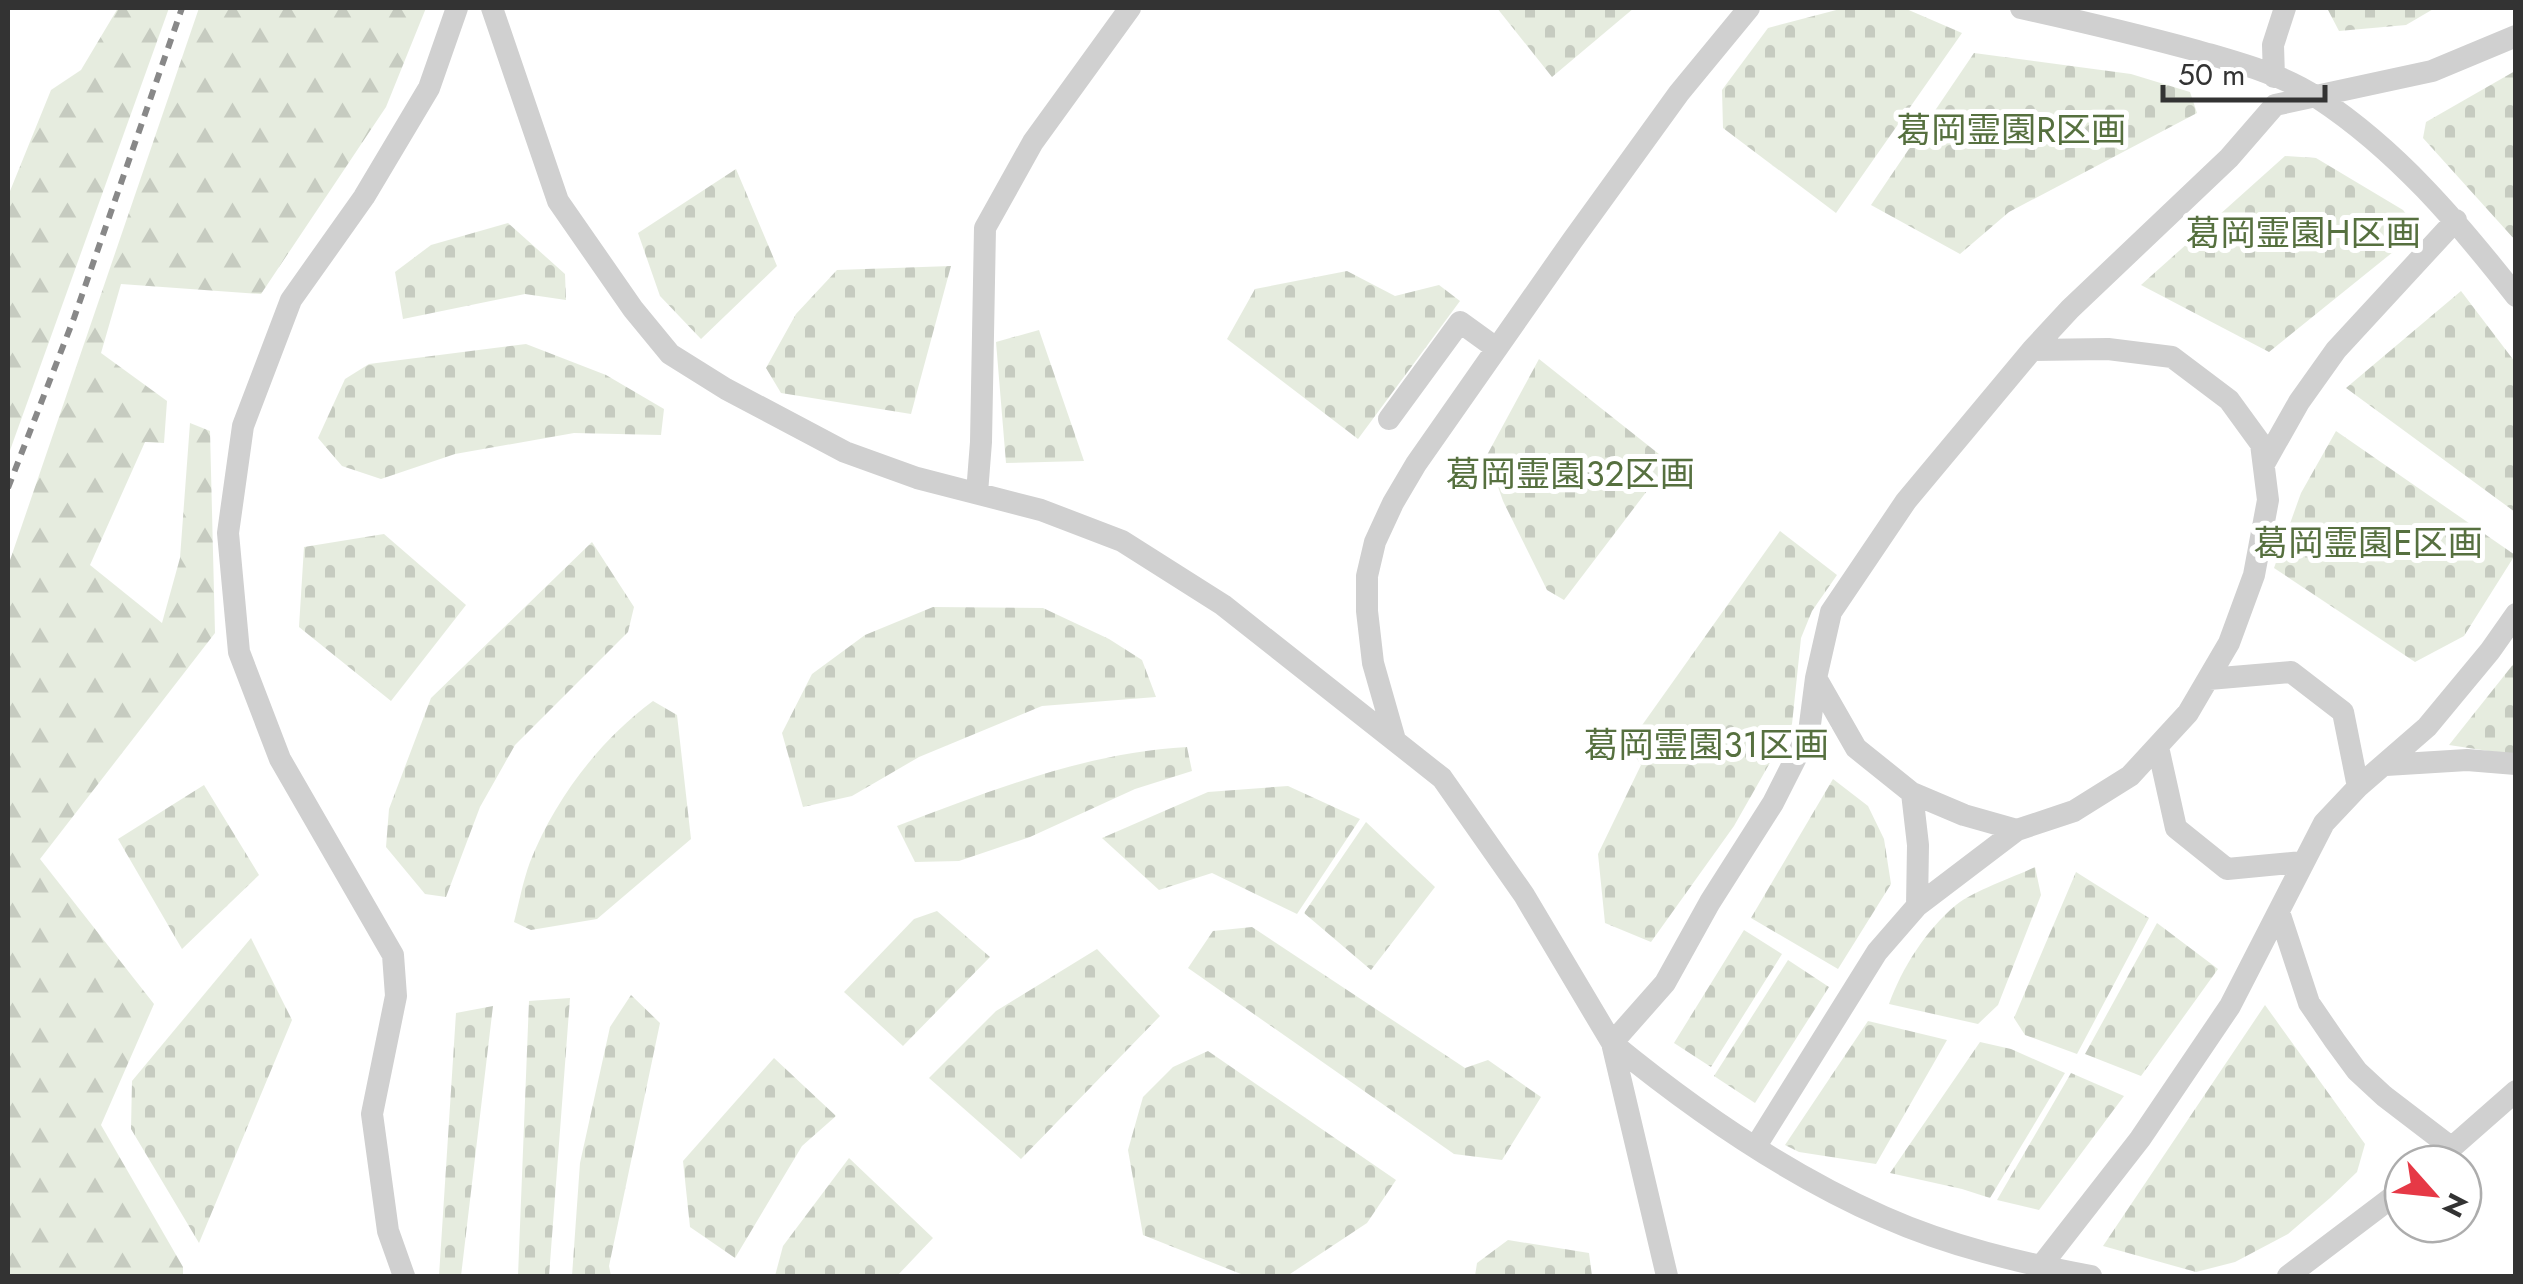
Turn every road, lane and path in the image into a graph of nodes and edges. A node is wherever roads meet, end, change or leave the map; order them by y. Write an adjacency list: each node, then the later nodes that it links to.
1 (458, 8): 37 (street)
2 (492, 8): 16 (street)
3 (1130, 8): 16 (street)
4 (1749, 8): 12 (street)
5 (2021, 8): 8 (street)
6 (2285, 8): 8 (street)
7 (2516, 36): 9 (street)
8 (2274, 77): 9 (street)
9 (2317, 97): 10 (street); 13 (street)
10 (2456, 220): 11 (street); 15 (street)
11 (2516, 296)
12 (1496, 348): 14 (street); 20 (street)
13 (2032, 350): 15 (street); 18 (street)
14 (1389, 418)
15 (2264, 464): 19 (street)
16 (976, 493): 20 (street)
17 (2516, 614): 23 (street)
18 (1816, 678): 25 (street); 30 (street)
19 (2209, 679): 21 (street); 24 (street)
20 (1395, 741): 30 (street)
21 (2158, 747): 26 (street); 27 (street)
22 (2516, 764): 23 (street)
23 (2386, 765): 24 (street)
24 (2358, 788): 27 (street)
25 (1912, 794): 26 (street); 28 (street)
26 (2017, 830): 28 (street)
27 (2302, 862): 29 (street)
28 (1916, 906): 34 (street)
29 (2279, 912): 32 (street); 36 (street)
30 (1612, 1044): 34 (street); 38 (street)
31 (2516, 1091): 33 (street)
32 (2447, 1144)
33 (2456, 1144)
34 (1756, 1146): 36 (street)
35 (2383, 1203): 40 (street)
36 (2041, 1266): 39 (street)
37 (404, 1276)
38 (1667, 1276)
39 (2091, 1276)
40 (2288, 1276)

